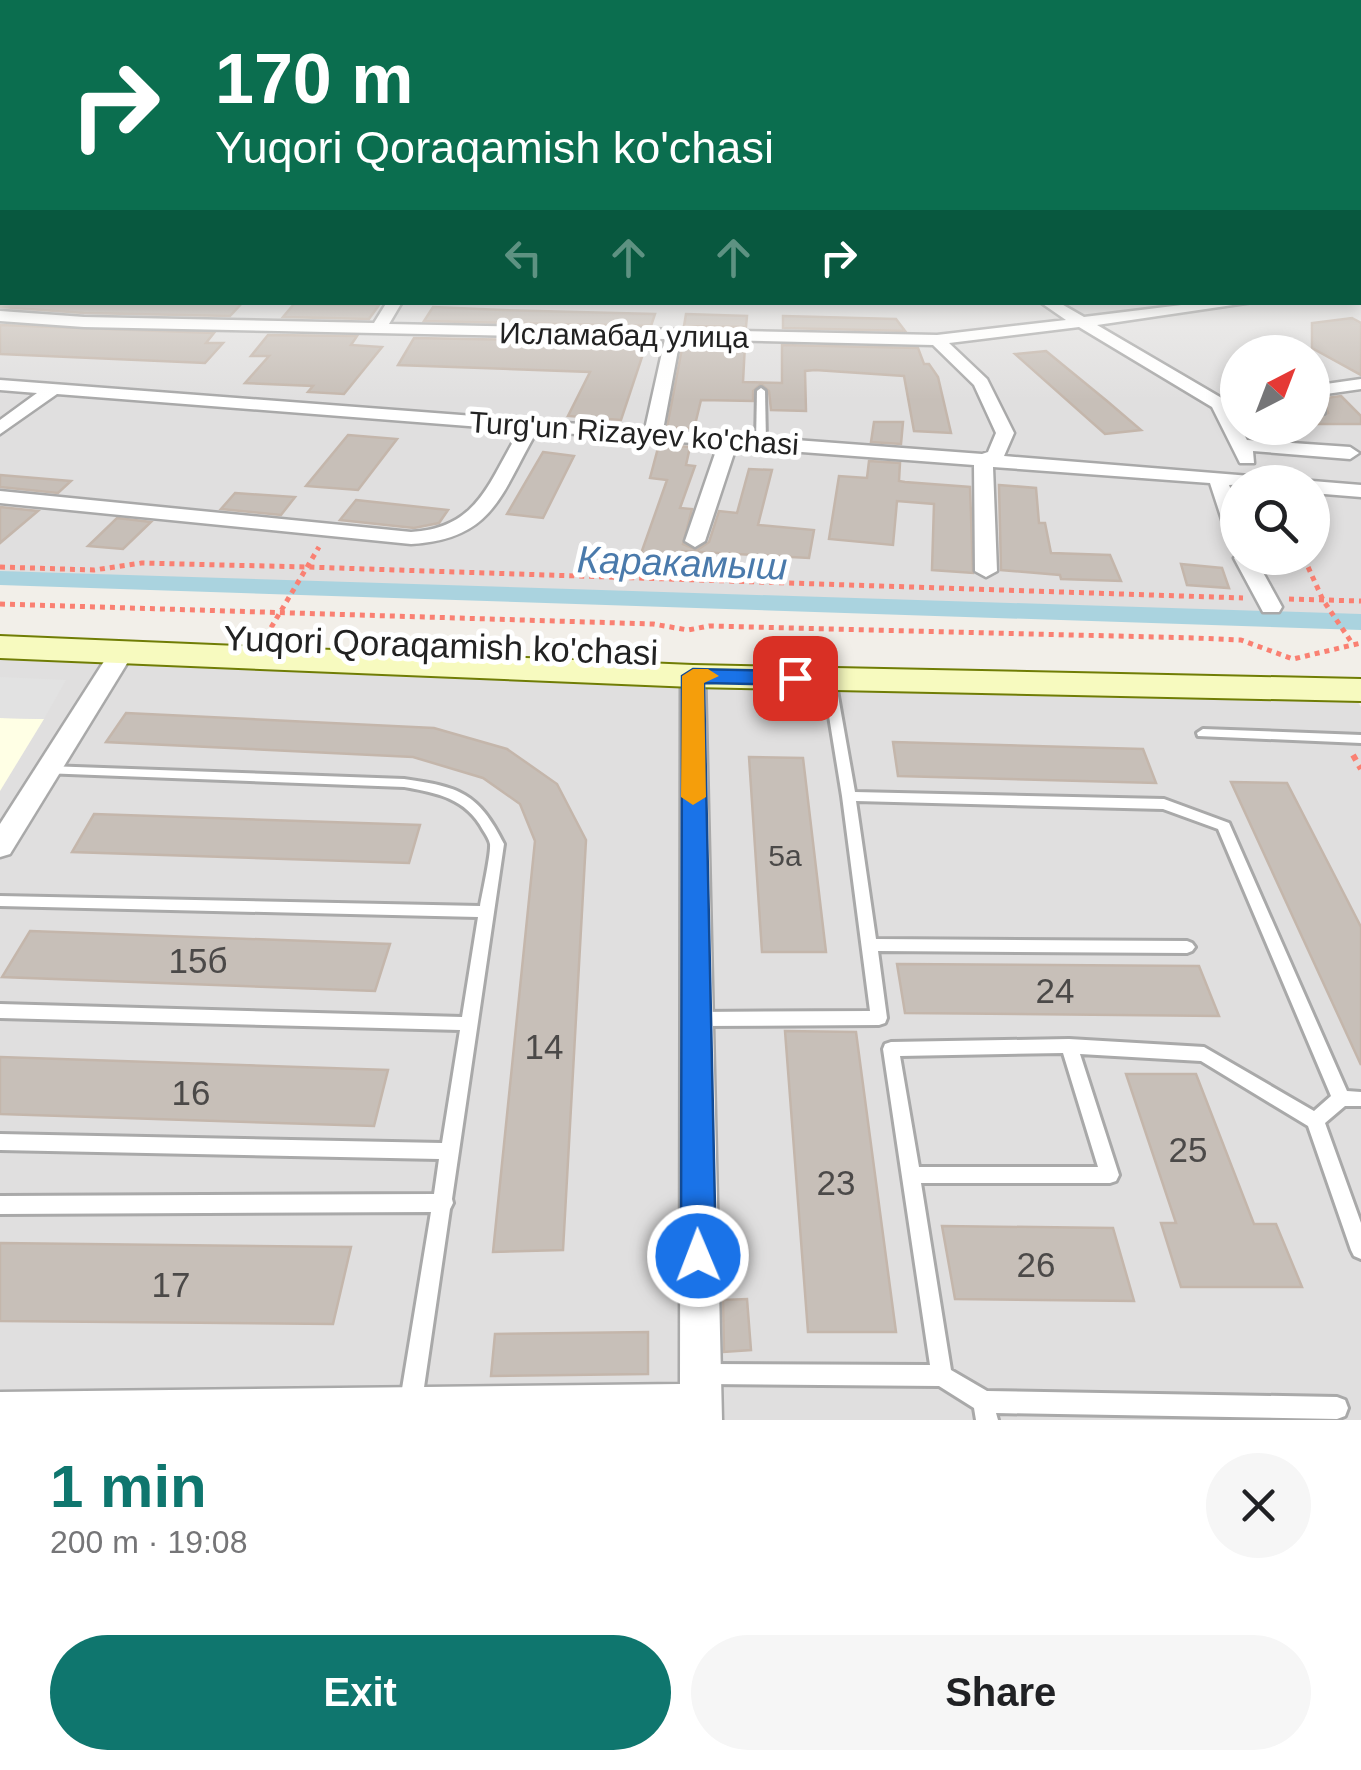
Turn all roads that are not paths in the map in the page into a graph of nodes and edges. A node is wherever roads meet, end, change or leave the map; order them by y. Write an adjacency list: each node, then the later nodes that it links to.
1 (393, 305): 6 (street)
2 (1053, 305): 5 (street)
3 (1223, 305): 5 (street, Исламабад улица)
4 (0, 316): 6 (street, Исламабад улица)
5 (1082, 323): 8 (street, Исламабад улица); 14 (street)
6 (379, 328): 7 (street, Исламабад улица)
7 (673, 336): 8 (street, Исламабад улица); 17 (street)
8 (937, 340): 22 (street)
9 (1361, 384): 11 (street)
10 (0, 386): 12 (street, Turg'un Rizayev ko'chasi)
11 (1330, 388)
12 (52, 390): 15 (street, Turg'un Rizayev ko'chasi); 16 (street)
13 (761, 391): 19 (lane)
14 (1220, 399)
15 (532, 425): 17 (street, Turg'un Rizayev ko'chasi); 29 (street)
16 (0, 429)
17 (653, 434): 18 (street, Turg'un Rizayev ko'chasi)
18 (729, 440): 19 (street, Turg'un Rizayev ko'chasi); 30 (street)
19 (762, 442): 22 (street, Turg'un Rizayev ko'chasi)
20 (1241, 445): 21 (street); 23 (street)
21 (1350, 453)
22 (983, 461): 24 (street, Turg'un Rizayev ko'chasi); 31 (street)
23 (1251, 465)
24 (1217, 477): 25 (street, Turg'un Rizayev ko'chasi); 26 (street)
25 (1220, 477)
26 (1220, 486)
27 (1330, 488): 28 (street)
28 (1361, 491)
29 (0, 497)
30 (695, 541)
31 (986, 571)
32 (1254, 575): 33 (street)
33 (1268, 603)
34 (0, 628): 37 (main road, Yuqori Qoraqamish ko'chasi)
35 (0, 648): 36 (main road, Yuqori Qoraqamish ko'chasi)
36 (122, 652): 38 (main road, Yuqori Qoraqamish ko'chasi); 42 (street)
37 (1357, 674): 39 (main road, Yuqori Qoraqamish ko'chasi)
38 (693, 676): 39 (main road, Yuqori Qoraqamish ko'chasi); 50 (street)
39 (829, 678): 43 (lane)
40 (1203, 733): 41 (lane)
41 (1361, 739)
42 (48, 770): 44 (street); 46 (lane)
43 (849, 796): 47 (lane); 53 (lane)
44 (0, 848)
45 (0, 901): 46 (lane)
46 (487, 912): 51 (lane)
47 (868, 944): 48 (lane); 50 (lane)
48 (1187, 948)
49 (0, 1011): 51 (lane)
50 (694, 1019): 63 (street)
51 (468, 1024): 57 (lane)
52 (1069, 1046): 55 (lane); 58 (lane); 58 (lane)
53 (1341, 1098): 54 (lane); 55 (lane)
54 (1361, 1099)
55 (1315, 1121): 61 (lane)
56 (0, 1142): 57 (lane)
57 (451, 1151): 59 (lane)
58 (911, 1175): 62 (lane)
59 (444, 1203): 60 (lane); 64 (lane)
60 (0, 1205)
61 (1361, 1250)
62 (942, 1376): 63 (lane); 66 (lane)
63 (701, 1400): 68 (street)
64 (410, 1408): 67 (street); 68 (street)
65 (1337, 1408): 66 (lane)
66 (986, 1411)
67 (0, 1413)
68 (469, 1414)

